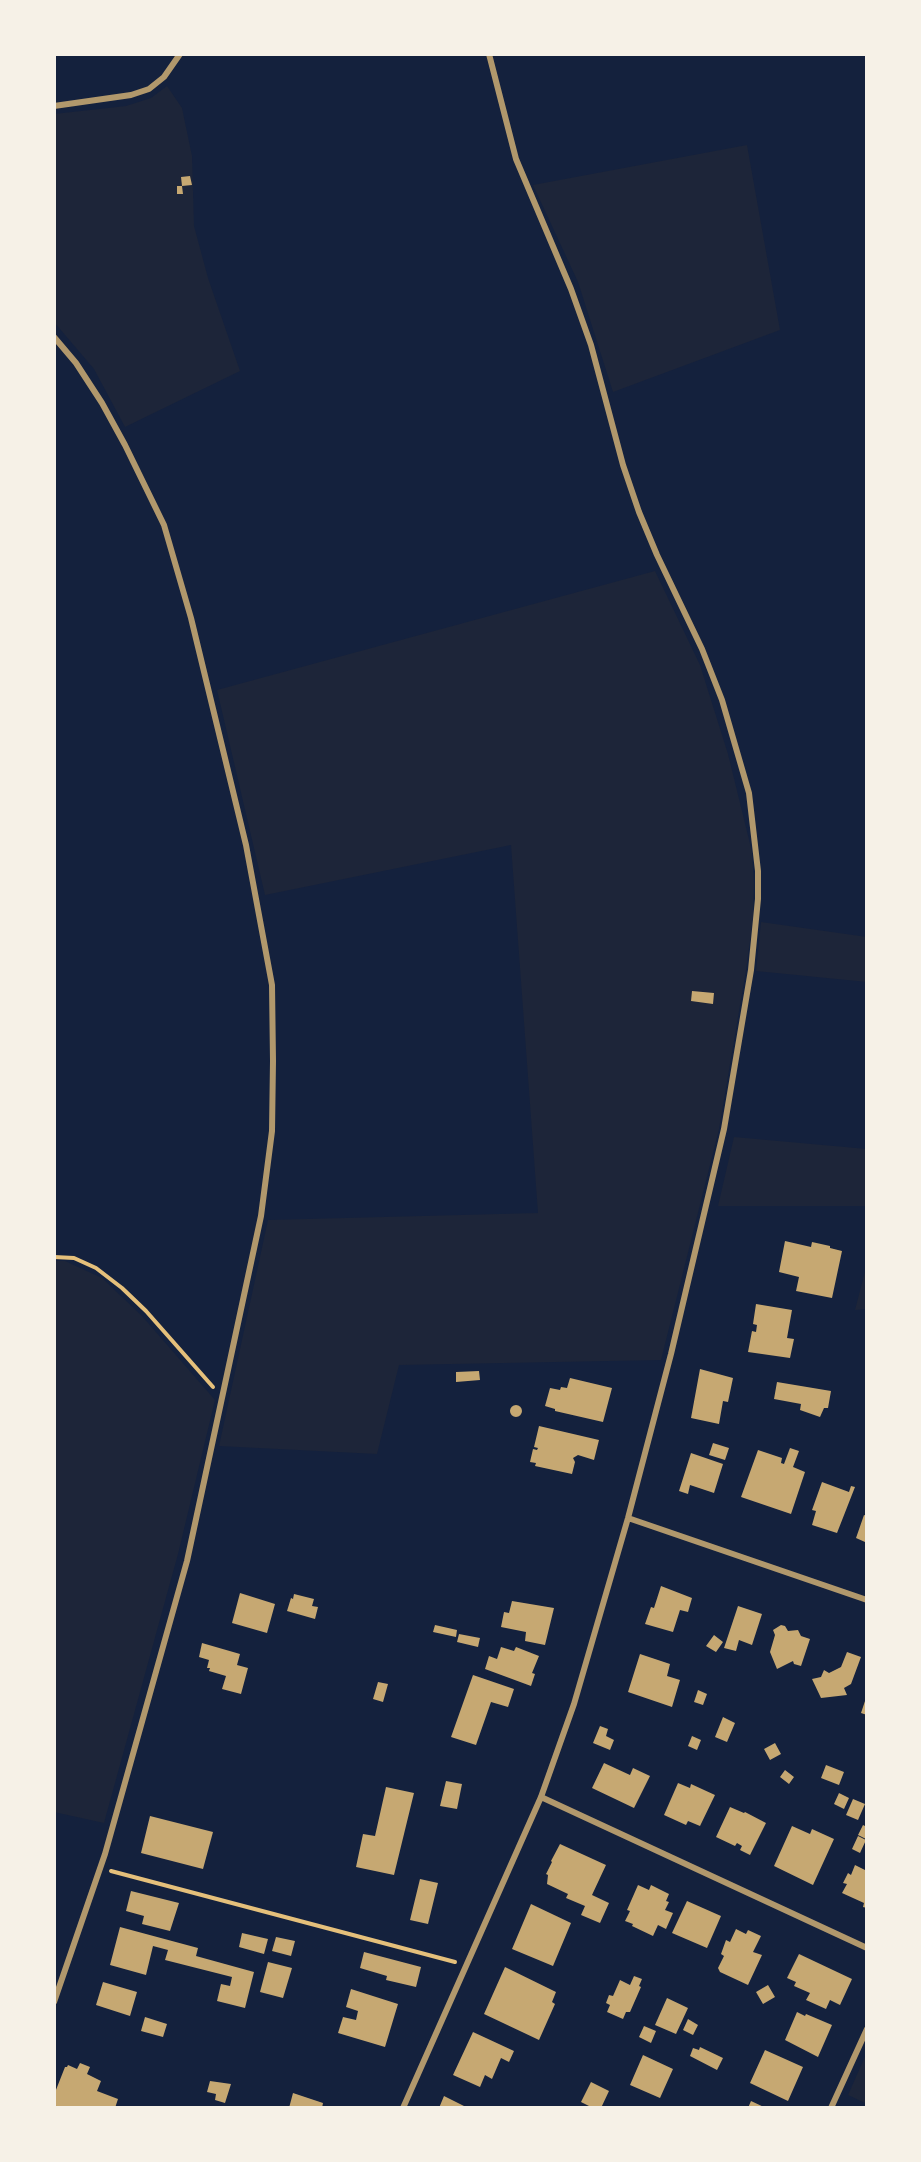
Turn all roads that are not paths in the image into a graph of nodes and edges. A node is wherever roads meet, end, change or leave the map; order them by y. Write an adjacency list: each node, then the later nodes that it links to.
1 (180, 54): 3 (street)
2 (489, 54): 5 (street)
3 (54, 106)
4 (54, 337): 9 (street)
5 (628, 1518): 6 (street); 7 (street)
6 (867, 1600)
7 (541, 1797): 8 (street); 11 (street)
8 (867, 1948)
9 (54, 2002)
10 (867, 2029): 12 (street)
11 (403, 2108)
12 (831, 2108)

